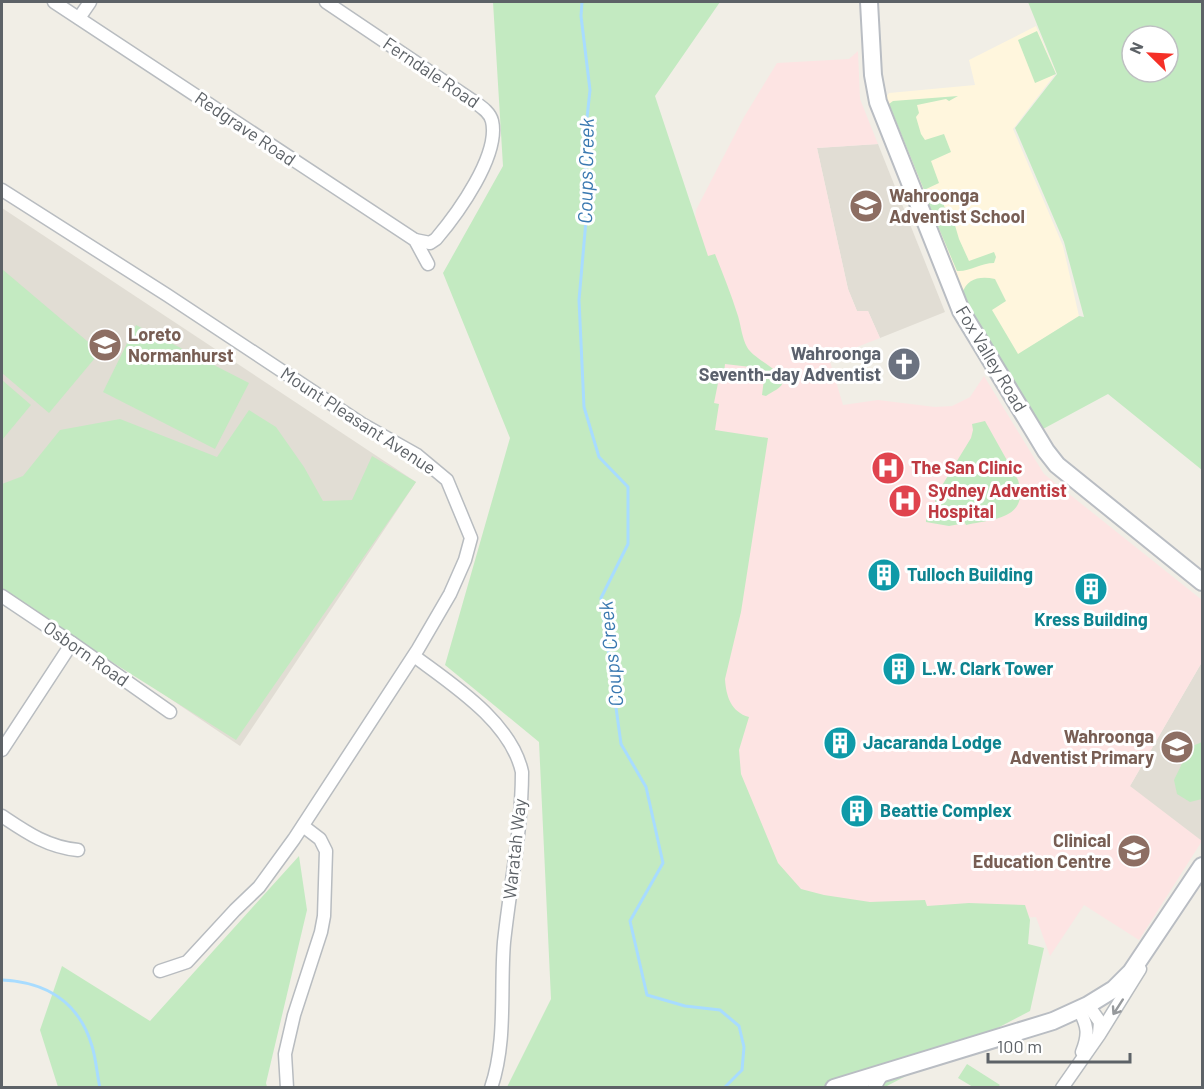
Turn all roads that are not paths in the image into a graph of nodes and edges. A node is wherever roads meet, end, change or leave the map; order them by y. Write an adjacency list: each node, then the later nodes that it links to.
1 (54, 2): 5 (street, Redgrave Road)
2 (90, 2): 5 (street)
3 (326, 2): 7 (street, Ferndale Road)
4 (868, 2): 9 (main road, Fox Valley Road)
5 (79, 18): 7 (street, Redgrave Road)
6 (2, 190): 12 (street, Mount Pleasant Avenue)
7 (415, 240): 8 (street, Redgrave Road)
8 (428, 264)
9 (1203, 582)
10 (2, 596): 11 (street, Osborn Road)
11 (72, 643): 13 (street, Osborn Road); 14 (street)
12 (414, 656): 16 (street, Mount Pleasant Avenue); 26 (street, Waratah Way)
13 (170, 712)
14 (2, 750)
15 (2, 816): 17 (street)
16 (303, 826): 20 (street, Mount Pleasant Avenue); 25 (street)
17 (78, 850)
18 (1203, 866): 19 (main road)
19 (1154, 941): 21 (main road); 22 (street, one-way to 22)
20 (160, 971)
21 (1084, 1008): 22 (street); 23 (street); 24 (main road)
22 (1099, 1035): 23 (street)
23 (1075, 1066): 29 (street)
24 (884, 1071): 27 (main road); 28 (street)
25 (287, 1088)
26 (490, 1088)
27 (834, 1088)
28 (874, 1088)
29 (1062, 1088)

